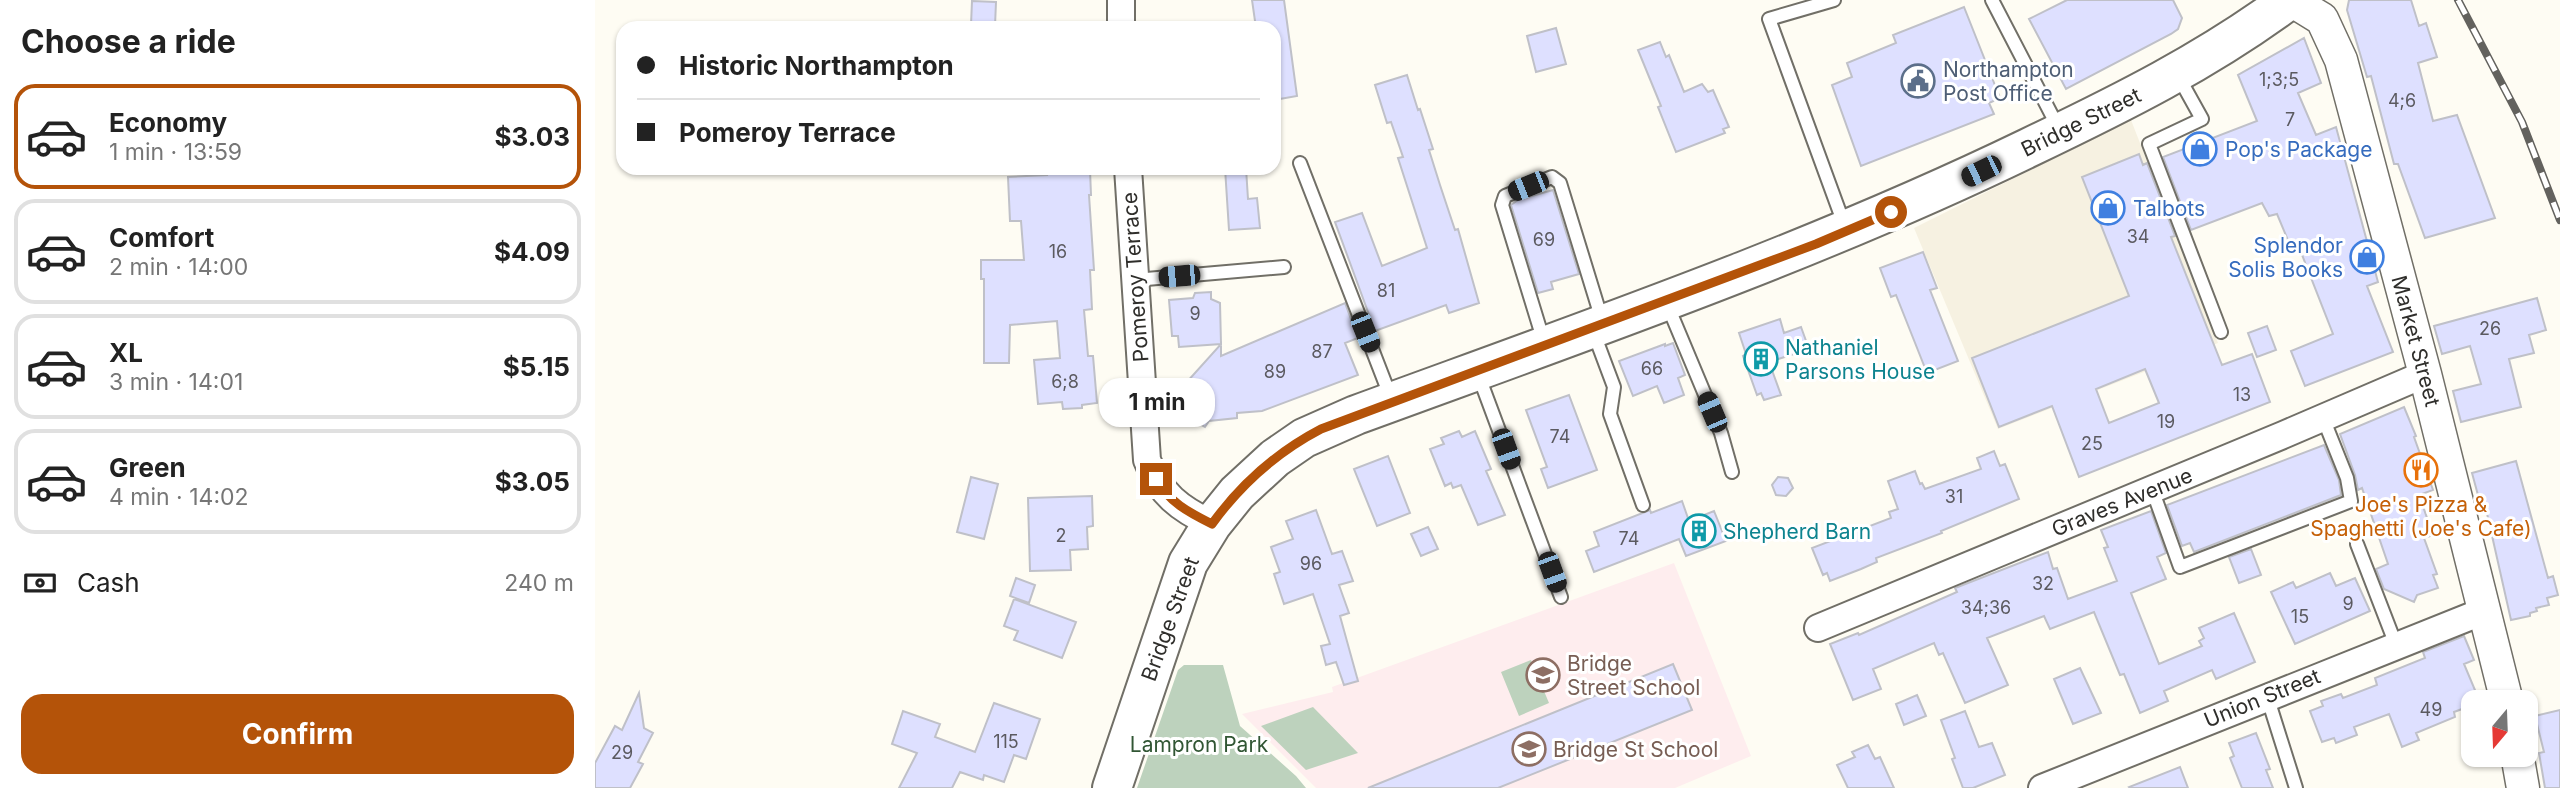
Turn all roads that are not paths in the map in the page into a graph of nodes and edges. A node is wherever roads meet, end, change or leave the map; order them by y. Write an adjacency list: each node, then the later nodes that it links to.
1 (1121, 0): 5 (street)
2 (1834, 0): 10 (lane)
3 (1992, 0): 7 (lane)
4 (2290, 0): 6 (highway, Bridge Street); 18 (street, Market Street)
5 (1121, 21)
6 (2177, 74): 7 (highway, Bridge Street); 15 (lane)
7 (2061, 132): 10 (highway, Bridge Street)
8 (1300, 163): 19 (lane)
9 (1128, 175): 12 (street, Pomeroy Terrace)
10 (1846, 231): 13 (highway, Bridge Street)
11 (1284, 267): 12 (lane)
12 (1135, 280): 24 (street, Pomeroy Terrace)
13 (1665, 300): 14 (highway, Bridge Street); 21 (lane)
14 (1597, 326): 16 (highway, Bridge Street); 16 (lane); 23 (lane)
15 (2221, 332)
16 (1545, 345): 17 (highway, Bridge Street)
17 (1477, 370): 19 (highway, Bridge Street); 26 (lane)
18 (2425, 374): 20 (street, Graves Avenue); 27 (street, Market Street)
19 (1392, 402): 24 (highway, Bridge Street)
20 (2323, 418): 22 (street, Graves Avenue); 22 (lane)
21 (1732, 472)
22 (2152, 489): 28 (street, Graves Avenue)
23 (1643, 505)
24 (1212, 524): 33 (highway, Bridge Street)
25 (2357, 544): 29 (lane)
26 (1561, 597)
27 (2484, 611): 29 (street, Union Street); 30 (street, Market Street)
28 (1818, 628)
29 (2396, 645): 31 (street, Union Street)
30 (2504, 690)
31 (2267, 696): 34 (street, Union Street); 35 (lane)
32 (2519, 767): 36 (street)
33 (1112, 788)
34 (2042, 788)
35 (2296, 788)
36 (2523, 788)

